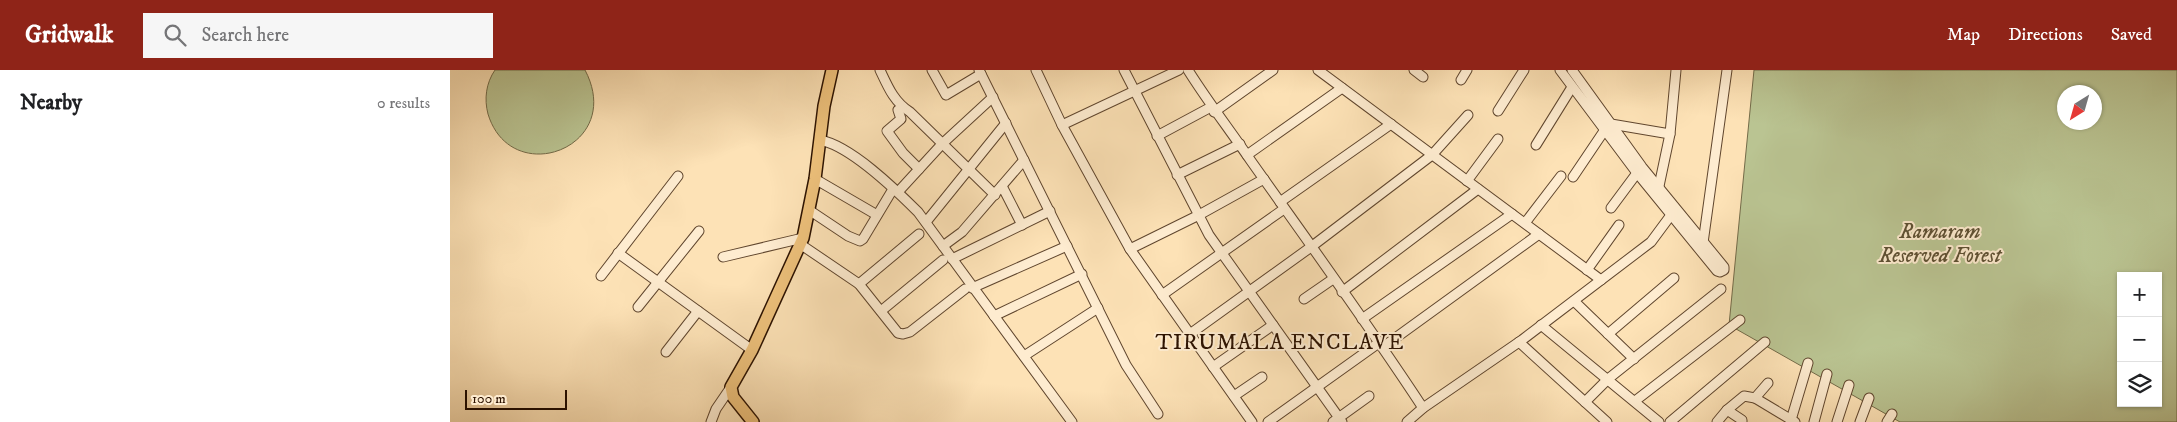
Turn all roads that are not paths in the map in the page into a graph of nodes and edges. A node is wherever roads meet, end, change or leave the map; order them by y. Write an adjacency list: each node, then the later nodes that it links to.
1 (832, 70): 36 (main road)
2 (880, 70): 24 (street)
3 (932, 70): 17 (street)
4 (1036, 70): 31 (street)
5 (1124, 70): 22 (street)
6 (1179, 70): 22 (street)
7 (1188, 70): 25 (street)
8 (1273, 70): 25 (street)
9 (1318, 70): 21 (street)
10 (1414, 70): 18 (street)
11 (1467, 70): 19 (street)
12 (1524, 70): 26 (street)
13 (1560, 70): 20 (street)
14 (1572, 70): 30 (street)
15 (1676, 70): 33 (street)
16 (1727, 70): 76 (street)
17 (980, 72): 23 (street)
18 (1423, 77)
19 (1461, 80)
20 (1572, 87): 32 (street); 39 (street)
21 (1342, 88): 29 (street); 40 (street)
22 (1135, 90): 31 (street); 34 (street)
23 (993, 98): 28 (street); 37 (street)
24 (902, 107): 37 (street); 43 (street)
25 (1212, 109): 34 (street); 38 (street)
26 (1498, 111)
27 (1468, 115): 41 (street)
28 (1006, 123): 42 (street); 44 (street)
29 (1391, 124): 41 (street); 58 (street)
30 (1612, 124): 33 (street); 54 (street)
31 (1062, 125): 78 (street)
32 (1604, 130): 45 (street); 49 (street)
33 (1670, 134): 54 (street)
34 (1157, 136): 46 (street)
35 (1498, 139): 52 (street)
36 (820, 140): 50 (main road); 56 (street)
37 (942, 144): 43 (street); 44 (street)
38 (1240, 144): 40 (street); 46 (street)
39 (1536, 145)
40 (1247, 155): 51 (street)
41 (1432, 155): 52 (street); 77 (street)
42 (1024, 160): 53 (street); 61 (street)
43 (920, 169): 56 (street)
44 (968, 169): 57 (street); 66 (street)
45 (1637, 172): 59 (street); 65 (street)
46 (1177, 175): 64 (street)
47 (678, 176): 79 (street)
48 (1561, 176): 67 (street)
49 (1573, 177)
50 (815, 179): 60 (main road); 63 (street)
51 (1264, 179): 58 (street); 64 (street)
52 (1467, 180): 55 (street)
53 (1002, 186): 57 (street); 68 (street)
54 (1659, 186): 76 (street)
55 (1478, 189): 62 (street); 94 (street)
56 (896, 191): 63 (street); 66 (street)
57 (994, 195): 74 (street)
58 (1282, 205): 77 (street); 80 (street)
59 (1611, 208)
60 (809, 210): 63 (street); 73 (main road)
61 (1050, 211): 68 (street); 75 (street)
62 (1512, 214): 67 (street); 103 (street)
63 (877, 215)
64 (1199, 215): 78 (street); 80 (street)
65 (1671, 215): 76 (street); 88 (street)
66 (926, 222): 74 (street)
67 (1525, 223): 72 (street)
68 (1022, 225): 82 (street)
69 (1619, 226): 83 (street)
70 (698, 231): 89 (street)
71 (919, 234): 90 (street)
72 (1539, 234): 83 (street); 111 (street)
73 (801, 241): 81 (street); 90 (street); 112 (main road)
74 (943, 246): 82 (street)
75 (1067, 246): 84 (street); 91 (street)
76 (1702, 246)
77 (1311, 247): 87 (street); 93 (street)
78 (1130, 248): 95 (street)
79 (618, 253): 85 (street); 89 (street)
80 (1222, 253): 93 (street); 95 (street)
81 (723, 258)
82 (947, 259): 91 (street); 101 (street)
83 (1588, 270): 88 (street)
84 (1082, 274): 99 (street); 102 (street)
85 (601, 276)
86 (1674, 278): 108 (street)
87 (1333, 279): 94 (street); 96 (street)
88 (1601, 280): 97 (street)
89 (658, 281): 98 (street); 100 (street)
90 (859, 284): 101 (street)
91 (969, 288): 101 (street); 102 (street)
92 (1721, 289): 115 (street)
93 (1249, 291): 105 (street); 107 (street)
94 (1342, 292): 103 (street)
95 (1162, 295): 107 (street)
96 (1304, 299)
97 (1574, 300): 106 (street); 108 (street)
98 (638, 307)
99 (1098, 308): 114 (street); 133 (street)
100 (698, 311): 112 (street); 113 (street)
101 (881, 311)
102 (994, 316): 114 (street)
103 (1362, 319): 111 (street)
104 (1740, 320): 129 (street)
105 (1272, 325): 117 (street); 124 (street)
106 (1540, 325): 109 (street); 120 (street)
107 (1190, 334): 117 (street)
108 (1608, 334): 115 (street)
109 (1519, 342): 130 (street); 131 (street)
110 (1765, 342): 146 (street)
111 (1382, 345): 124 (street); 131 (street)
112 (752, 350): 123 (main road)
113 (666, 352)
114 (1024, 356): 140 (street)
115 (1634, 359): 120 (street)
116 (1808, 363): 137 (street)
117 (1213, 367): 125 (street)
118 (1827, 374): 148 (street)
119 (1262, 377): 125 (street)
120 (1608, 379): 129 (street); 130 (street)
121 (1768, 383): 127 (street)
122 (1849, 385): 134 (street)
123 (731, 387): 138 (street); 139 (main road)
124 (1316, 388): 135 (street); 142 (street)
125 (1234, 396): 141 (street)
126 (1369, 396): 135 (street)
127 (1755, 398): 132 (street); 137 (street)
128 (1869, 398): 149 (street)
129 (1635, 401): 145 (street)
130 (1585, 402): 144 (street)
131 (1423, 408): 143 (street)
132 (1727, 410): 136 (street); 147 (street)
133 (1158, 414)
134 (1841, 420)
135 (1338, 421)
136 (1743, 421)
137 (1793, 421)
138 (711, 422)
139 (753, 422)
140 (1072, 422)
141 (1252, 422)
142 (1268, 422)
143 (1407, 422)
144 (1608, 422)
145 (1659, 422)
146 (1670, 422)
147 (1717, 422)
148 (1814, 422)
149 (1860, 422)

